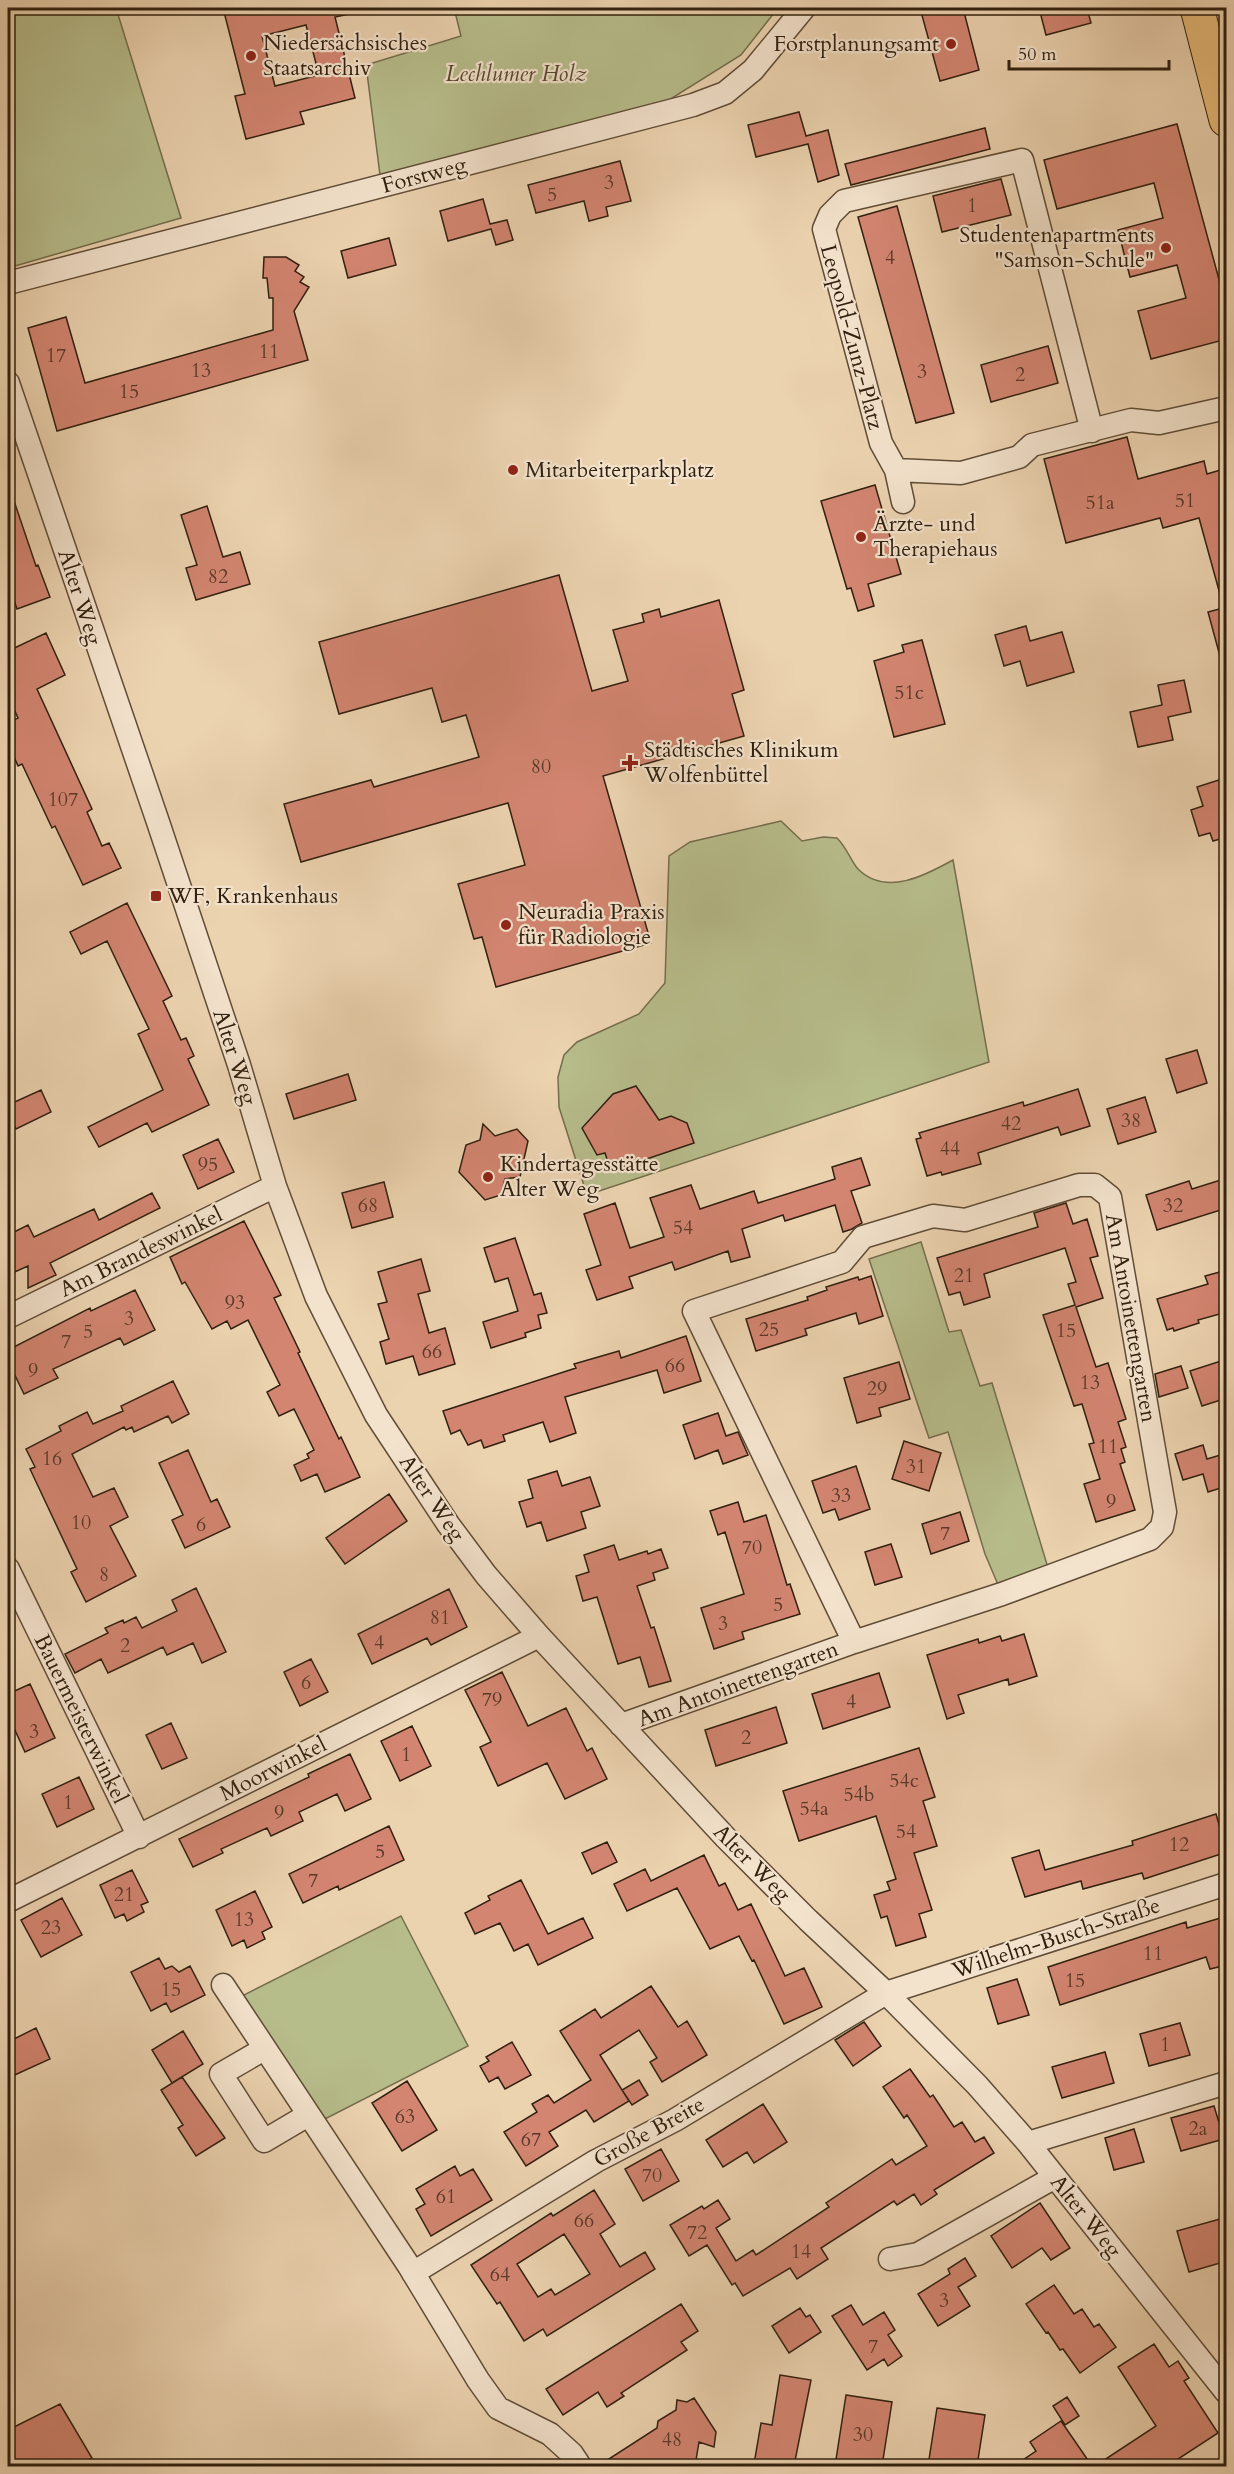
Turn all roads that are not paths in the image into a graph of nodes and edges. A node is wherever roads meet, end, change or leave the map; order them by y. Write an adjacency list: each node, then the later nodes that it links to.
1 (804, 8): 4 (street, Forstweg)
2 (1197, 8): 3 (main road)
3 (1227, 120)
4 (8, 283)
5 (8, 383): 10 (street, Alter Weg)
6 (1227, 408): 7 (street)
7 (1092, 431): 8 (street); 8 (street, Leopold-Zunz-Platz)
8 (896, 470): 9 (street)
9 (903, 502)
10 (275, 1186): 11 (street, Am Brandeswinkel); 13 (street, Alter Weg)
11 (8, 1317)
12 (8, 1569): 16 (street, Bauermeisterwinkel)
13 (539, 1636): 15 (street, Alter Weg); 16 (street, Moorwinkel)
14 (854, 1642): 14 (street, Am Antoinettengarten); 15 (street, Am Antoinettengarten)
15 (621, 1725): 20 (street, Alter Weg)
16 (139, 1837): 18 (street, Moorwinkel)
17 (1227, 1884): 20 (street, Wilhelm-Busch-Straße)
18 (8, 1901)
19 (223, 1985): 21 (street)
20 (886, 1993): 24 (street, Alter Weg); 27 (street, Große Breite)
21 (264, 2049): 23 (street); 23 (street)
22 (1227, 2083): 24 (street)
23 (308, 2115): 27 (street)
24 (1028, 2143): 25 (street, Alter Weg)
25 (1055, 2176): 26 (street); 28 (street, Alter Weg)
26 (890, 2259)
27 (413, 2273): 29 (street)
28 (1227, 2392)
29 (580, 2466)

